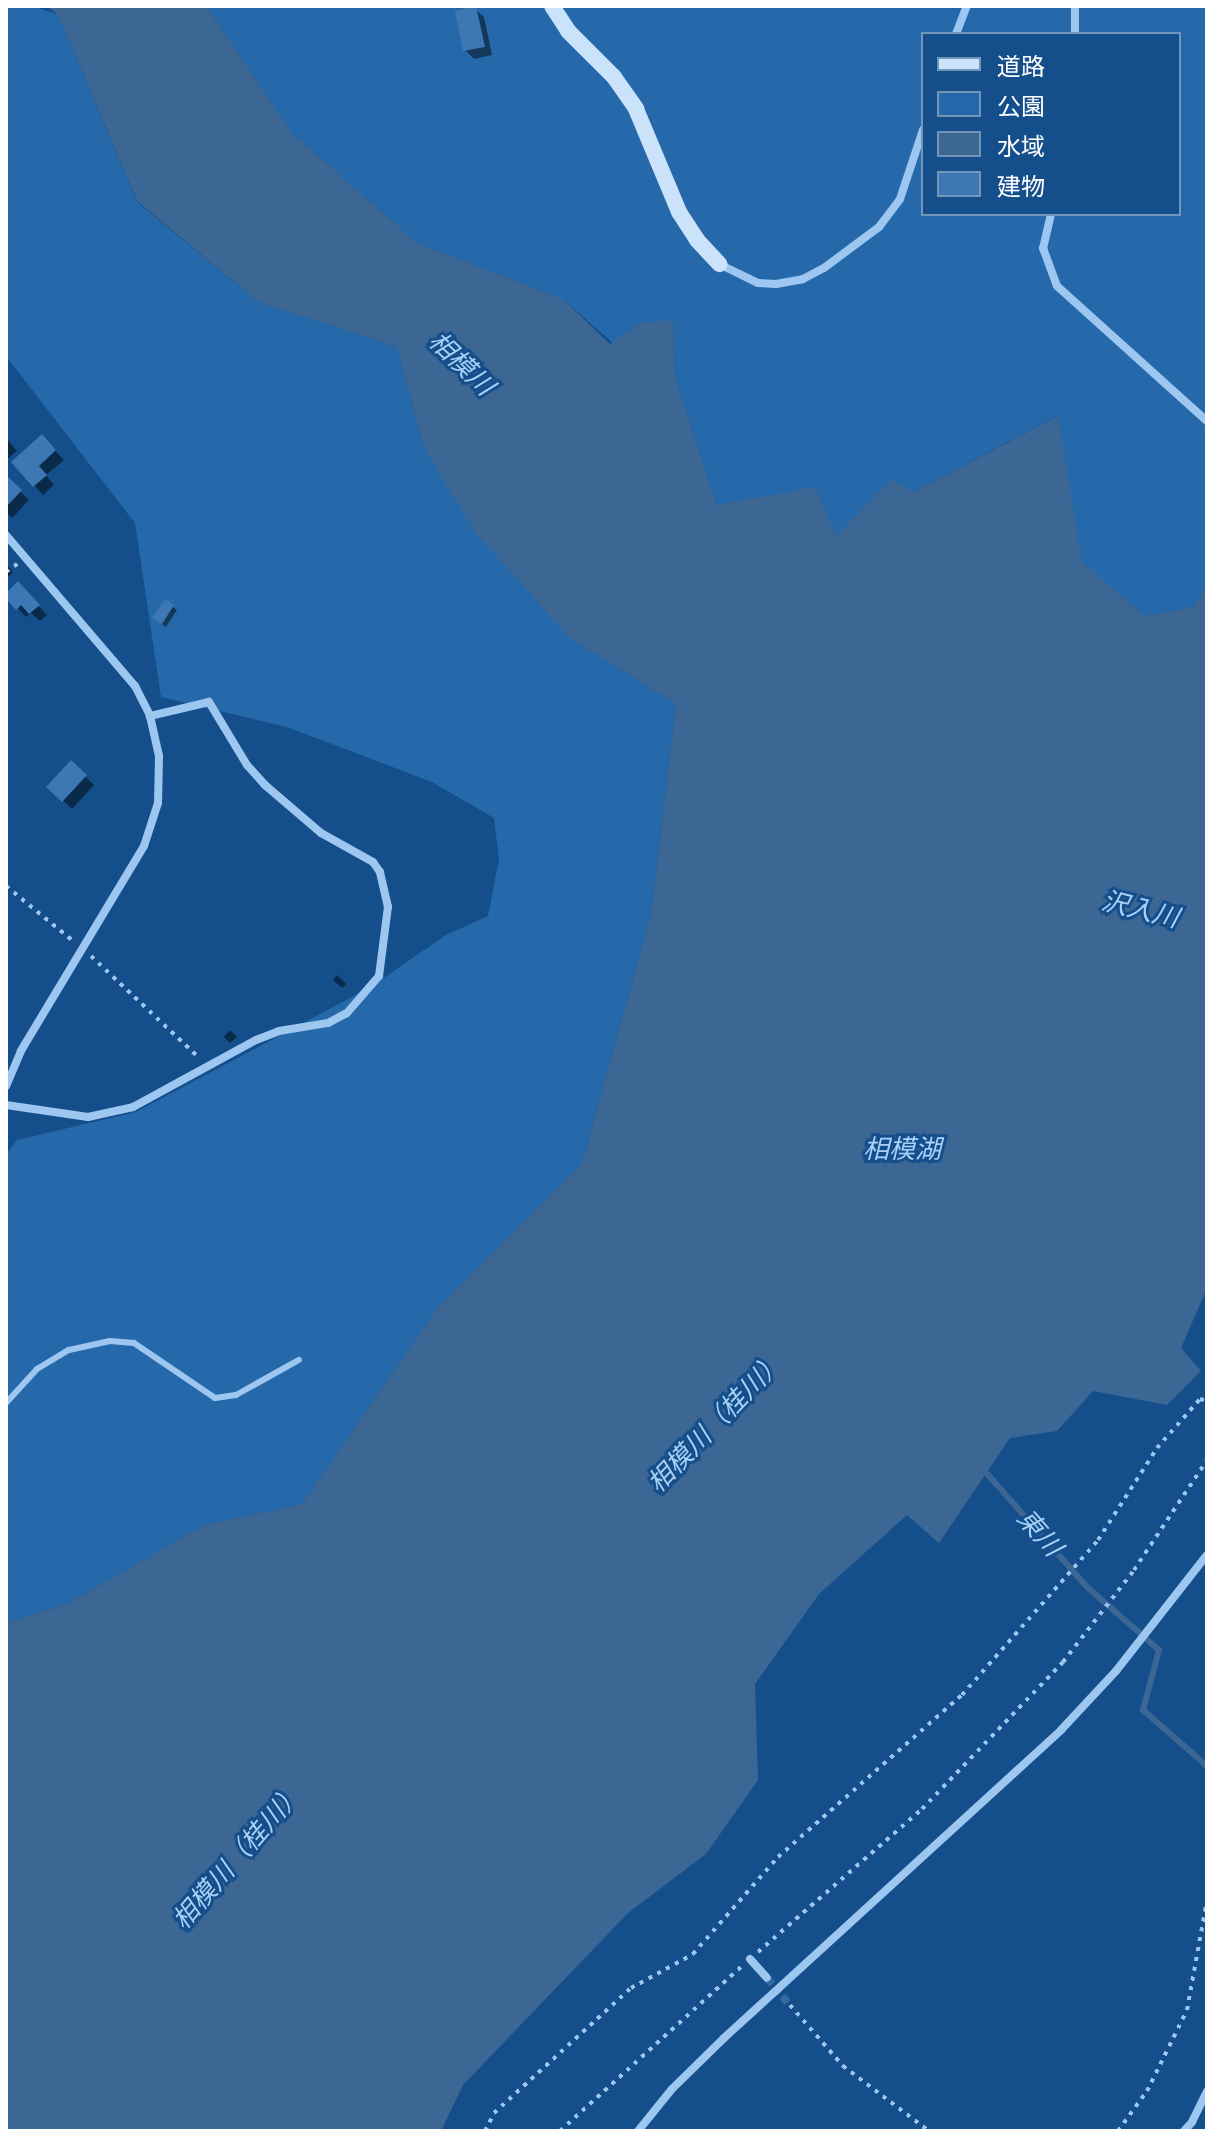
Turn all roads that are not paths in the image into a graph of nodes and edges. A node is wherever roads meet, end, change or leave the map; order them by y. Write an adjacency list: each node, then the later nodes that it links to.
1 (552, 6): 8 (street)
2 (967, 6): 4 (street)
3 (1075, 6): 5 (street)
4 (957, 32)
5 (1075, 32)
6 (921, 136): 8 (street)
7 (1051, 216): 9 (street)
8 (719, 264)
9 (1207, 421)
10 (6, 535): 11 (street)
11 (150, 716): 12 (street); 13 (street)
12 (6, 1086)
13 (6, 1105)
14 (299, 1360): 15 (lane)
15 (6, 1403)
16 (1207, 1555): 20 (street)
17 (750, 1959): 18 (street)
18 (767, 1978)
19 (1207, 2091): 21 (street)
20 (638, 2131)
21 (1184, 2131)

